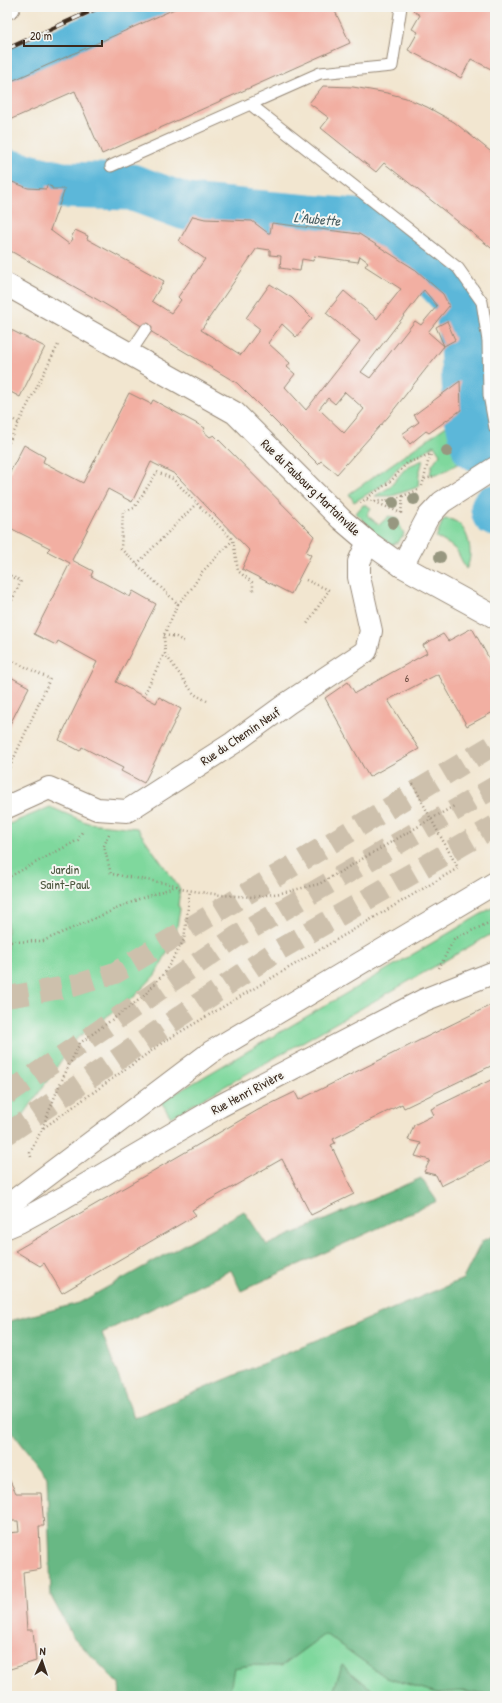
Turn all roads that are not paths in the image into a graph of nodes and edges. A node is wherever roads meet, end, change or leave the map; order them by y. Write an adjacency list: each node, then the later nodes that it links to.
1 (400, 7): 2 (lane)
2 (250, 104): 3 (lane); 7 (lane)
3 (111, 166)
4 (7, 285): 6 (main road, Rue du Faubourg Martainville)
5 (146, 329): 6 (lane)
6 (130, 353): 9 (main road, Rue du Faubourg Martainville)
7 (495, 428)
8 (495, 468): 10 (main road)
9 (368, 542): 10 (main road, Rue du Faubourg Martainville); 12 (main road, Rue du Chemin Neuf)
10 (402, 566): 11 (main road, Rue du Faubourg Martainville)
11 (495, 617)
12 (7, 807)
13 (495, 883): 15 (main road)
14 (495, 972): 16 (main road, Rue Henri Rivière)
15 (7, 1206)
16 (7, 1227)

